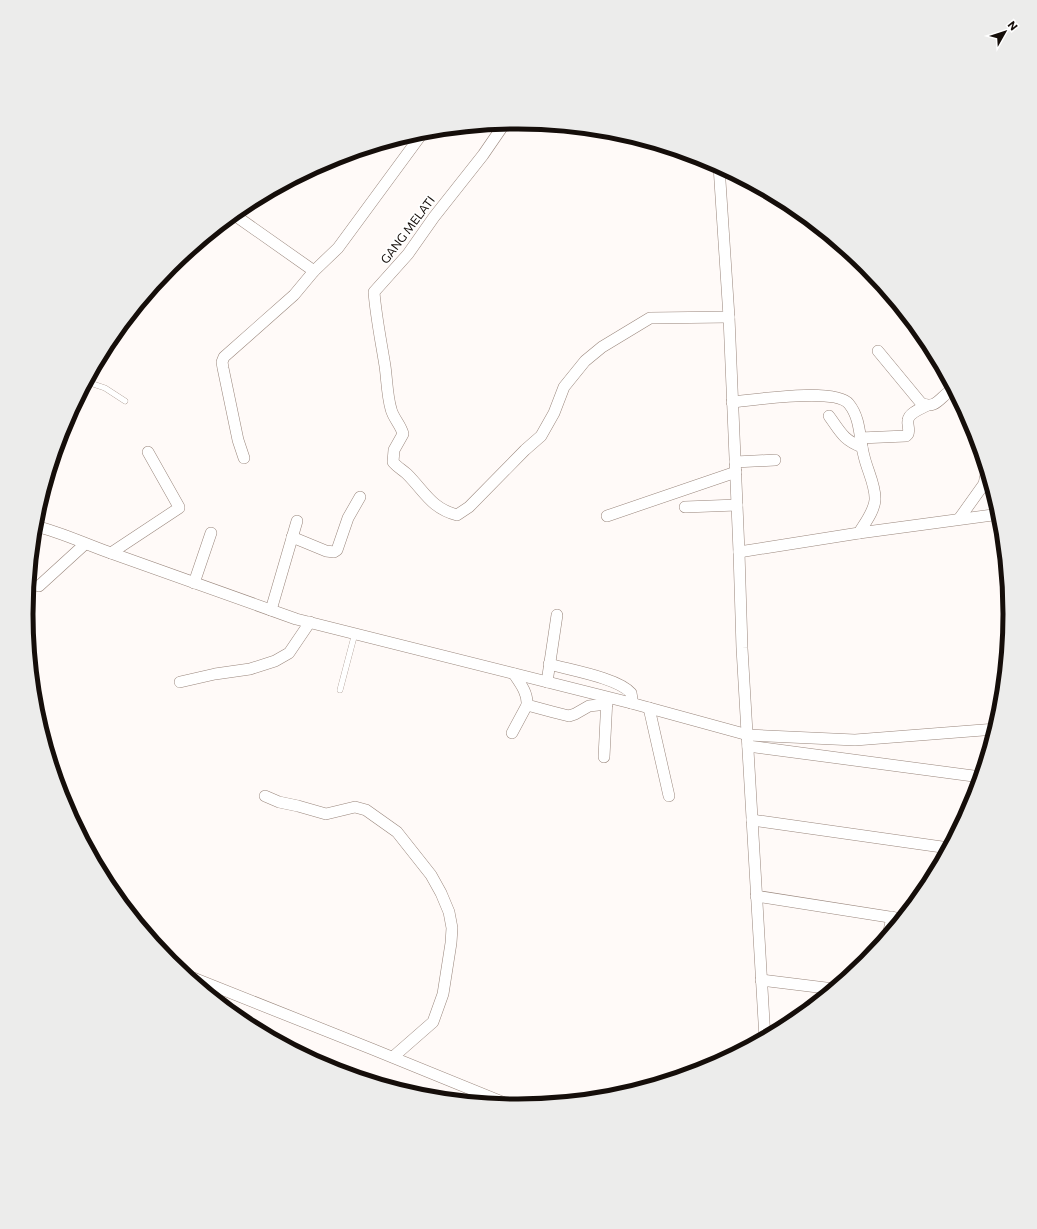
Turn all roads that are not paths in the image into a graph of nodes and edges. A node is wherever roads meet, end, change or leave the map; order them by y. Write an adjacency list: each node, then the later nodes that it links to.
1 (500, 130): 6 (street, GANG MELATI)
2 (418, 140): 5 (street)
3 (719, 173): 6 (street)
4 (239, 218): 5 (street)
5 (314, 271): 16 (street)
6 (729, 317): 11 (street)
7 (878, 351): 12 (street)
8 (92, 384): 10 (lane)
9 (949, 391): 12 (street)
10 (124, 401)
11 (732, 402): 14 (street); 18 (street)
12 (926, 406): 14 (street)
13 (829, 416): 14 (street)
14 (861, 443): 29 (street)
15 (148, 452): 33 (street)
16 (244, 458)
17 (775, 460): 18 (street)
18 (735, 467): 21 (street); 24 (street)
19 (985, 481): 25 (street)
20 (360, 497): 30 (street)
21 (737, 505): 22 (street); 32 (street)
22 (685, 507)
23 (994, 515): 25 (street)
24 (607, 516)
25 (959, 519): 29 (street)
26 (297, 521): 30 (street)
27 (41, 528): 31 (street)
28 (210, 533): 34 (street)
29 (859, 533): 32 (street)
30 (292, 537): 36 (street)
31 (81, 541): 33 (street); 35 (street)
32 (739, 552): 51 (street)
33 (111, 553): 34 (street)
34 (194, 583): 36 (street)
35 (39, 586)
36 (271, 610): 38 (street)
37 (557, 615): 40 (street)
38 (310, 622): 39 (street); 42 (street)
39 (355, 634): 41 (street); 44 (lane)
40 (549, 664): 43 (street); 46 (street)
41 (514, 674): 43 (street); 47 (street)
42 (180, 682)
43 (547, 682): 45 (street)
44 (340, 690)
45 (607, 701): 46 (street); 47 (street); 52 (street)
46 (631, 703): 48 (street)
47 (527, 705): 50 (street)
48 (649, 708): 51 (street); 55 (street)
49 (990, 729): 51 (street)
50 (512, 733)
51 (748, 741): 53 (street); 56 (street)
52 (604, 757)
53 (976, 776)
54 (265, 796): 64 (street)
55 (669, 796)
56 (752, 820): 57 (street); 58 (street)
57 (944, 847)
58 (756, 896): 59 (street); 61 (street)
59 (897, 918)
60 (198, 980): 64 (street)
61 (761, 980): 62 (street); 63 (street)
62 (829, 988)
63 (765, 1033)
64 (392, 1057): 65 (street)
65 (496, 1099)

